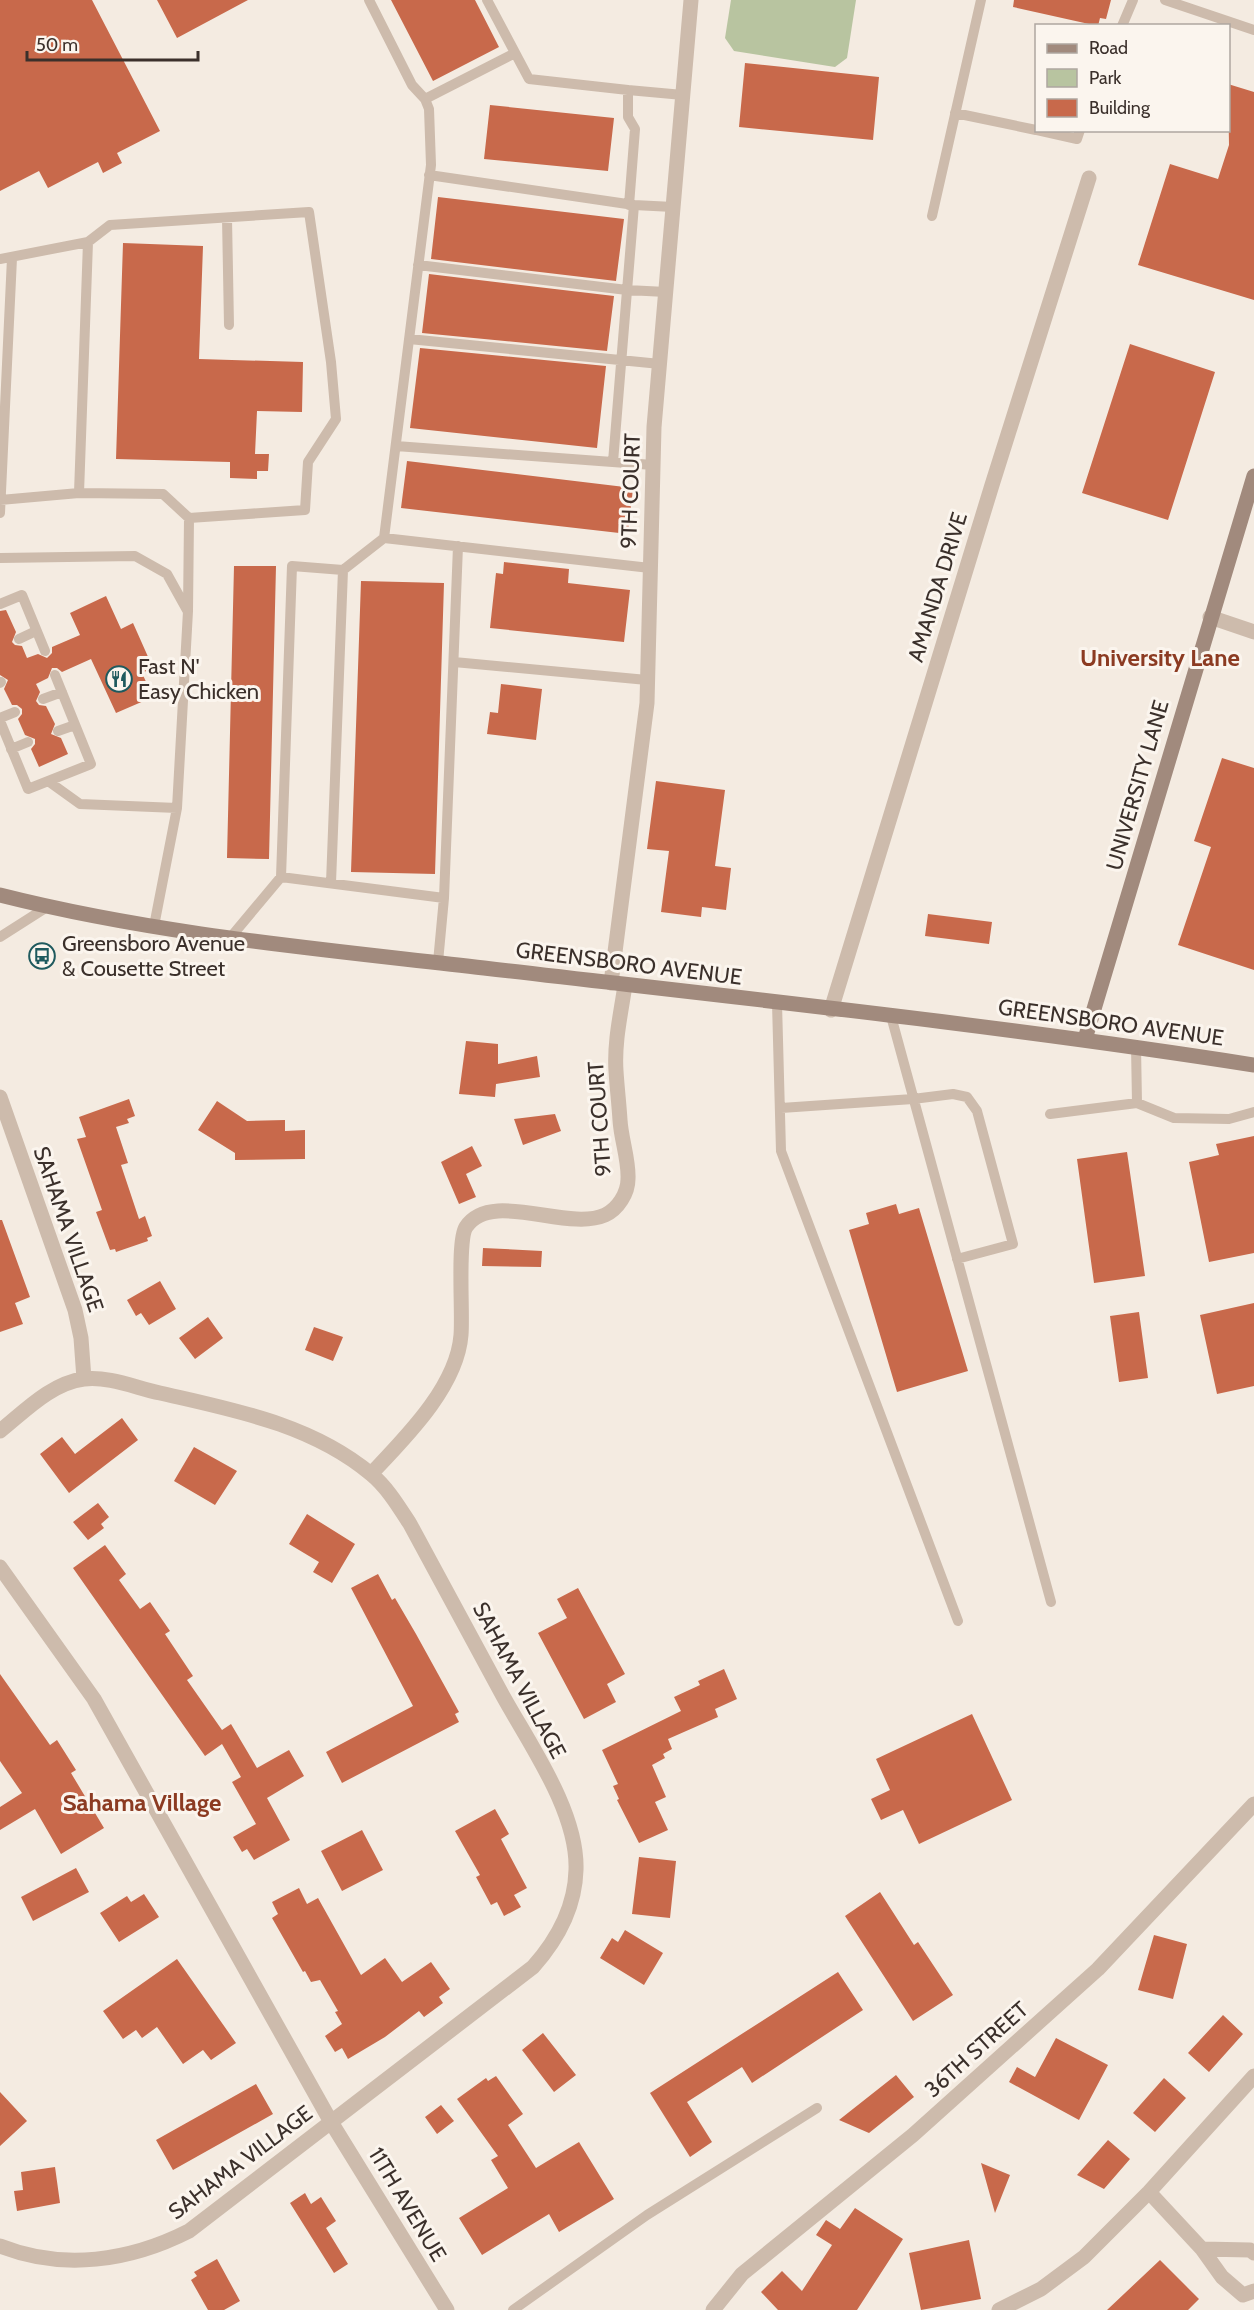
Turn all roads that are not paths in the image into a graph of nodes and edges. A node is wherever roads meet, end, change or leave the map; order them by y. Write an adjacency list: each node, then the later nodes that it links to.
1 (369, 0): 12 (lane)
2 (487, 0): 9 (lane)
3 (691, 0): 11 (street, 9TH COURT)
4 (981, 0): 13 (lane)
5 (1133, 0): 7 (lane)
6 (1165, 0): 8 (lane)
7 (1123, 24)
8 (1254, 30)
9 (515, 53): 10 (lane); 12 (lane)
10 (628, 90): 11 (lane); 19 (lane)
11 (683, 95): 20 (street, 9TH COURT)
12 (425, 99): 17 (lane)
13 (955, 113): 14 (lane); 21 (lane)
14 (1035, 130)
15 (1046, 132): 16 (lane)
16 (1079, 132)
17 (429, 175): 19 (lane); 26 (lane)
18 (1089, 178): 79 (street, AMANDA DRIVE)
19 (632, 205): 20 (lane); 27 (lane)
20 (673, 207): 28 (street, 9TH COURT)
21 (932, 216)
22 (227, 218): 23 (lane); 29 (lane); 40 (lane)
23 (88, 242): 24 (lane); 37 (lane)
24 (12, 258): 25 (lane); 38 (lane)
25 (0, 259)
26 (418, 265): 27 (lane); 30 (lane)
27 (627, 290): 28 (lane); 31 (lane)
28 (666, 292): 32 (street, 9TH COURT)
29 (229, 325)
30 (409, 339): 31 (lane); 33 (lane)
31 (621, 362): 32 (lane); 34 (lane)
32 (660, 364): 35 (street, 9TH COURT)
33 (396, 446): 34 (lane); 41 (lane)
34 (613, 462): 35 (lane)
35 (653, 465): 44 (street, 9TH COURT)
36 (1254, 476): 48 (main road, UNIVERSITY LANE)
37 (80, 493): 38 (lane); 40 (lane)
38 (1, 500): 39 (lane)
39 (0, 513)
40 (189, 518): 47 (lane)
41 (384, 538): 42 (lane); 45 (lane)
42 (458, 546): 44 (lane); 53 (lane)
43 (0, 558): 47 (lane)
44 (650, 568): 55 (street, 9TH COURT)
45 (343, 570): 66 (lane); 68 (lane)
46 (0, 604): 49 (lane)
47 (188, 611): 65 (lane)
48 (1210, 617): 50 (street); 81 (main road, UNIVERSITY LANE)
49 (36, 631): 51 (lane); 52 (lane)
50 (1254, 632)
51 (19, 639)
52 (45, 651)
53 (454, 662): 55 (lane); 70 (lane)
54 (55, 675): 56 (lane)
55 (647, 680): 77 (street, 9TH COURT)
56 (62, 692): 57 (lane); 60 (lane)
57 (43, 699)
58 (15, 712): 59 (lane)
59 (0, 719): 63 (lane)
60 (75, 724): 61 (lane); 64 (lane)
61 (58, 730)
62 (28, 742): 63 (lane)
63 (11, 749): 64 (lane)
64 (48, 781): 65 (lane)
65 (177, 808): 73 (lane)
66 (281, 877): 68 (lane); 75 (lane)
67 (0, 882): 71 (main road)
68 (331, 883): 70 (lane)
69 (0, 895): 71 (main road, GREENSBORO AVENUE)
70 (444, 898): 76 (lane)
71 (23, 901): 72 (main road, GREENSBORO AVENUE)
72 (47, 907): 73 (main road, GREENSBORO AVENUE); 74 (lane)
73 (154, 927): 75 (main road, GREENSBORO AVENUE)
74 (0, 937)
75 (230, 938): 76 (main road, GREENSBORO AVENUE)
76 (438, 962): 77 (main road, GREENSBORO AVENUE)
77 (618, 984): 78 (main road, GREENSBORO AVENUE); 93 (street, 9TH COURT)
78 (777, 1003): 79 (main road, GREENSBORO AVENUE); 87 (lane)
79 (831, 1010): 80 (main road, GREENSBORO AVENUE)
80 (891, 1016): 81 (main road, GREENSBORO AVENUE); 85 (lane)
81 (1085, 1039): 82 (main road, GREENSBORO AVENUE)
82 (1136, 1046): 83 (main road, GREENSBORO AVENUE); 86 (lane)
83 (1254, 1065)
84 (0, 1097): 91 (street, SAHAMA VILLAGE)
85 (913, 1100): 87 (lane); 90 (lane); 90 (lane)
86 (1137, 1103): 88 (lane); 89 (lane)
87 (781, 1108): 96 (lane)
88 (1254, 1112)
89 (1050, 1114)
90 (957, 1259): 95 (lane)
91 (84, 1379): 92 (street, SAHAMA VILLAGE); 93 (street, SAHAMA VILLAGE)
92 (0, 1431)
93 (371, 1474): 100 (street, SAHAMA VILLAGE)
94 (0, 1567): 100 (street, SAHAMA VILLAGE)
95 (1051, 1602)
96 (958, 1621)
97 (1254, 1804): 108 (street, 36TH STREET)
98 (1254, 2076): 101 (street)
99 (817, 2108): 107 (lane)
100 (331, 2122): 102 (street, SAHAMA VILLAGE); 106 (street, 11TH AVENUE)
101 (1149, 2192): 103 (street); 109 (street)
102 (0, 2246)
103 (1202, 2249): 104 (street); 105 (street)
104 (1254, 2253)
105 (1254, 2291)
106 (447, 2310)
107 (513, 2310)
108 (713, 2310)
109 (999, 2310)

